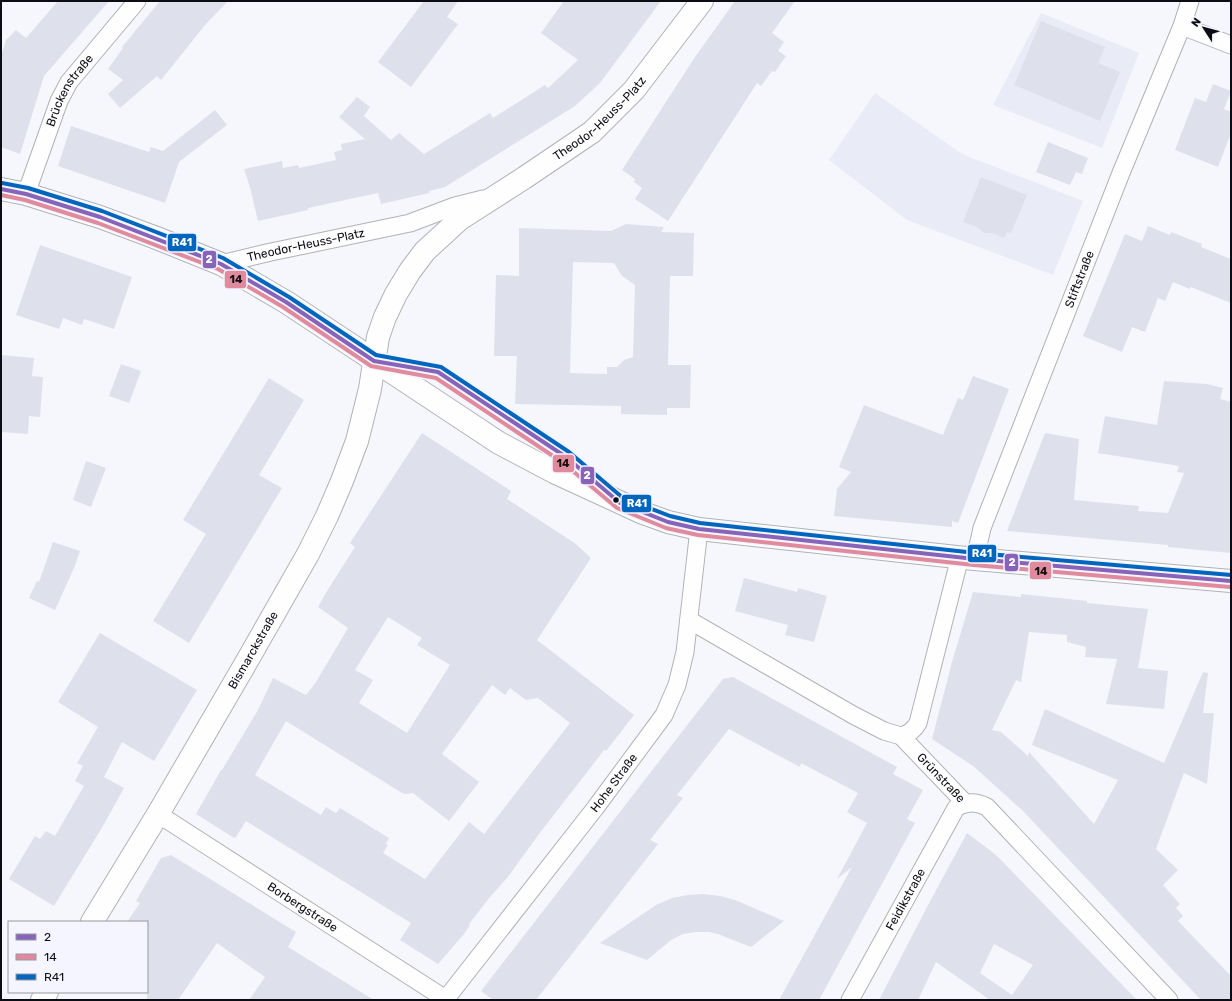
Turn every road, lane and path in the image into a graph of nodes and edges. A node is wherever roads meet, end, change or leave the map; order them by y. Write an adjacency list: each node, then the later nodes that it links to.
1 (137, 1): 7 (street, Brückenstraße)
2 (702, 1): 8 (main road, Theodor-Heuss-Platz)
3 (1190, 1): 4 (street, Stiftstraße)
4 (1182, 26): 5 (street); 12 (street, Stiftstraße)
5 (1231, 45)
6 (1, 189): 7 (main road)
7 (26, 194): 9 (main road)
8 (495, 196): 9 (street, Theodor-Heuss-Platz); 10 (main road, Theodor-Heuss-Platz)
9 (221, 264): 10 (main road, Theodor-Heuss-Platz)
10 (374, 361): 11 (main road, Theodor-Heuss-Platz); 17 (main road, Bismarckstraße)
11 (699, 529): 12 (main road, Theodor-Heuss-Platz); 14 (street, Hohe Straße)
12 (967, 558): 13 (main road, Theodor-Heuss-Platz); 15 (street)
13 (1231, 581)
14 (689, 620): 15 (street); 19 (street, Hohe Straße)
15 (902, 736): 16 (street, Grünstraße)
16 (966, 804): 20 (street, Feidikstraße); 21 (street, Grünstraße)
17 (158, 814): 18 (main road, Bismarckstraße); 19 (street, Borbergstraße)
18 (93, 921)
19 (446, 1000)
20 (850, 1000)
21 (1169, 1000)

